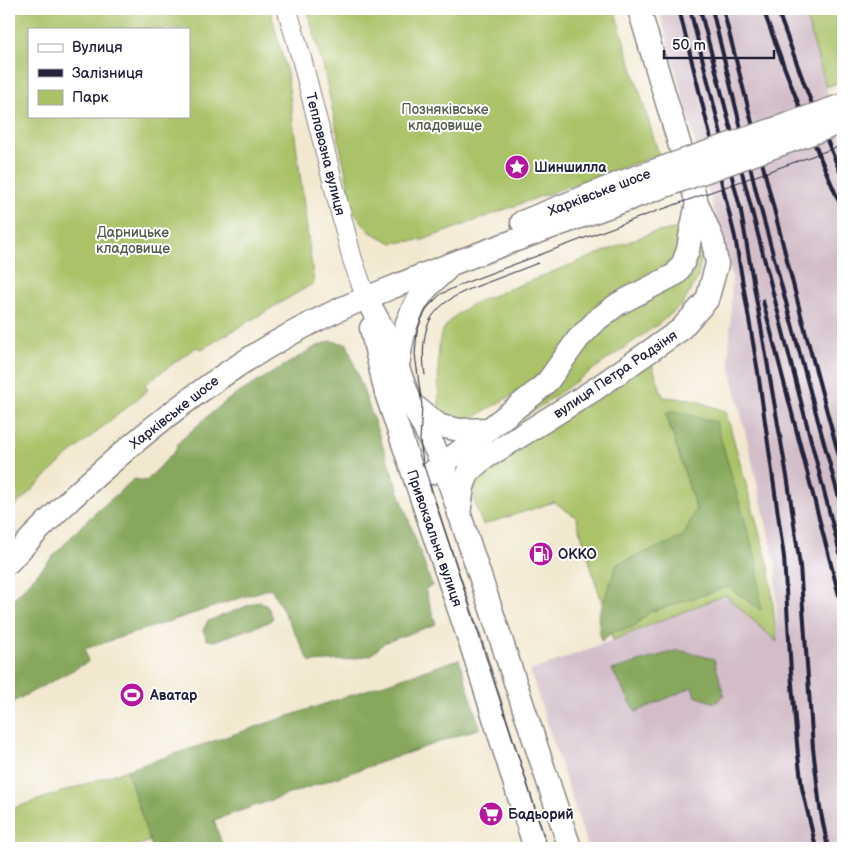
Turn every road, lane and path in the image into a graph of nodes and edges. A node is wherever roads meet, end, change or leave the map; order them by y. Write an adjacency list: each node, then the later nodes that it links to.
1 (287, 9): 8 (street, Тепловозна вулиця)
2 (640, 9): 6 (main road, вулиця Петра Радзіня)
3 (843, 105): 5 (main road, Харківське шосе, bridge)
4 (843, 122): 5 (main road, Харківське шосе, bridge)
5 (626, 191): 7 (main road, Харківське шосе); 8 (main road, Харківське шосе)
6 (697, 203): 11 (main road, вулиця Петра Радзіня); 14 (main road, вулиця Петра Радзіня)
7 (454, 263): 8 (main road, Харківське шосе); 9 (main road)
8 (366, 298): 9 (main road); 13 (main road, Привокзальна вулиця); 15 (main road, Харківське шосе)
9 (398, 367): 10 (main road)
10 (411, 403): 11 (main road); 12 (main road)
11 (489, 429): 12 (main road, вулиця Петра Радзіня)
12 (443, 464): 13 (main road, вулиця Петра Радзіня); 14 (main road)
13 (416, 484): 16 (main road, Привокзальна вулиця)
14 (459, 514): 17 (main road)
15 (9, 562)
16 (535, 848)
17 (570, 848)

